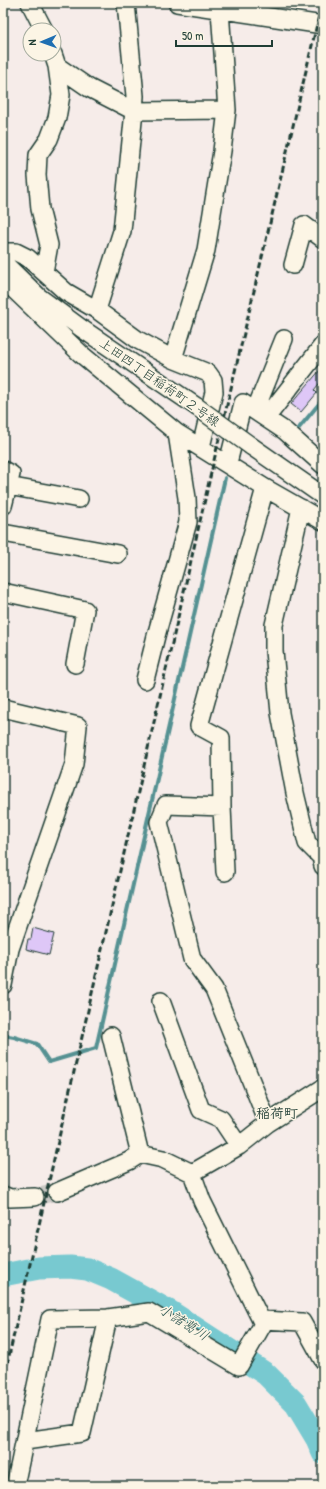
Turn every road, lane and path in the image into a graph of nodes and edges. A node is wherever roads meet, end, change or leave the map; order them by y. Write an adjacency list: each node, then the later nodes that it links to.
1 (30, 3): 6 (street)
2 (126, 3): 11 (street)
3 (177, 3): 4 (street)
4 (220, 10): 5 (street); 10 (street)
5 (260, 10): 7 (street)
6 (40, 22)
7 (323, 25)
8 (55, 62): 16 (street)
9 (57, 62): 11 (street)
10 (227, 110): 11 (street); 21 (street)
11 (134, 111): 18 (street)
12 (323, 239): 15 (street)
13 (3, 252): 16 (street)
14 (3, 262): 29 (street, 上田四丁目稲荷町２号線, bridge)
15 (293, 265)
16 (44, 272): 18 (street)
17 (3, 279): 23 (street)
18 (98, 310): 21 (street)
19 (284, 339): 22 (street)
20 (323, 345): 22 (street)
21 (173, 359): 24 (street)
22 (260, 414): 25 (street); 26 (street)
23 (177, 433): 24 (street); 38 (street)
24 (201, 447): 25 (street)
25 (228, 464): 28 (street)
26 (323, 465)
27 (5, 478): 30 (street); 31 (street)
28 (265, 488): 32 (street); 40 (street)
29 (323, 496)
30 (79, 498)
31 (3, 506)
32 (301, 508): 33 (street); 41 (street)
33 (323, 521)
34 (3, 533): 35 (street)
35 (118, 554)
36 (3, 592): 37 (street)
37 (75, 664)
38 (146, 680)
39 (3, 708): 43 (street)
40 (222, 808): 42 (street); 48 (street)
41 (323, 866)
42 (225, 872)
43 (6, 949): 44 (street)
44 (3, 985)
45 (161, 1002): 49 (street)
46 (111, 1036): 50 (street)
47 (323, 1088): 48 (street)
48 (268, 1123): 49 (street)
49 (239, 1146): 51 (street)
50 (140, 1154): 51 (street); 52 (street)
51 (192, 1173): 56 (street)
52 (57, 1192)
53 (3, 1195): 54 (street)
54 (35, 1197)
55 (108, 1318): 56 (street); 58 (street); 58 (street)
56 (261, 1320): 57 (street)
57 (323, 1360)
58 (25, 1441): 59 (street)
59 (15, 1486)

